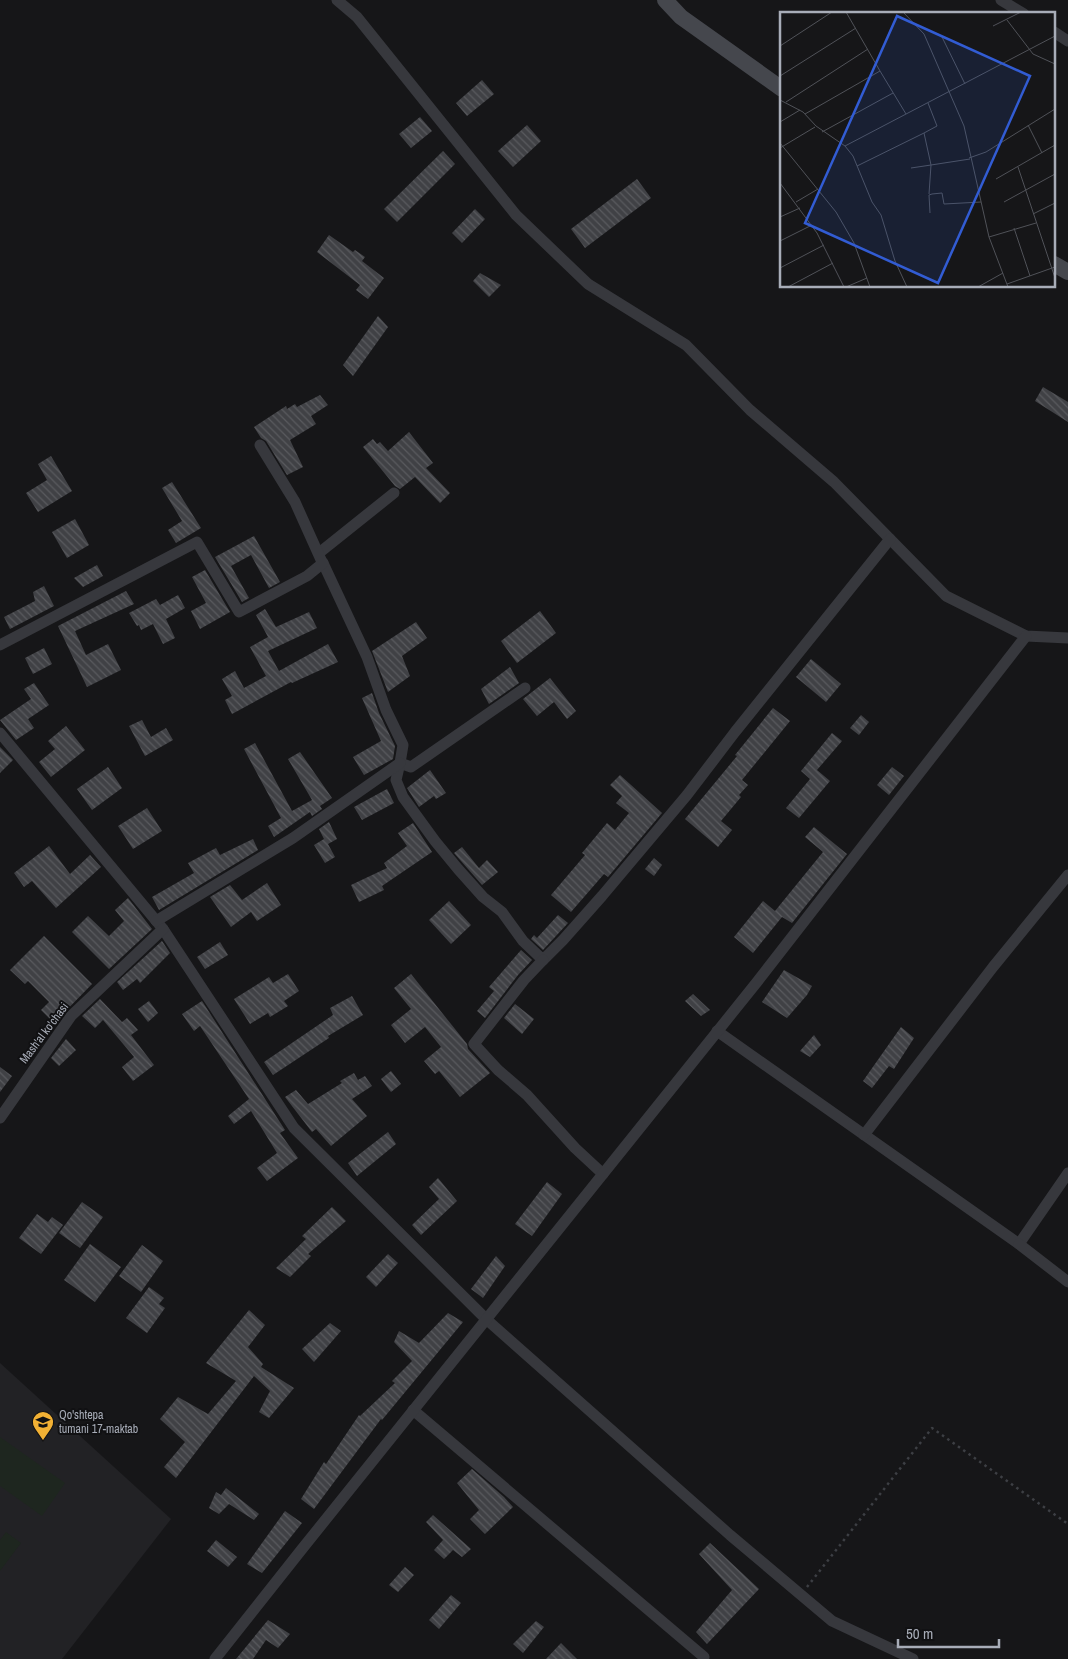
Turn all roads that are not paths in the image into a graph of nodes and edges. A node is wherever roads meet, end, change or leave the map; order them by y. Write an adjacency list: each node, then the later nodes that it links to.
1 (337, 0): 12 (street)
2 (665, 0): 7 (main road)
3 (1001, 0): 4 (street)
4 (1017, 4)
5 (1056, 33): 6 (street)
6 (1068, 41)
7 (780, 88)
8 (1056, 265): 9 (main road)
9 (1068, 272)
10 (260, 445): 13 (street)
11 (394, 493): 13 (street)
12 (890, 538): 14 (street); 22 (street)
13 (321, 558): 16 (street); 19 (street)
14 (1026, 636): 15 (street); 23 (street)
15 (1068, 638)
16 (0, 645)
17 (525, 688): 19 (street)
18 (0, 733): 21 (street)
19 (400, 763): 21 (street, Mash'al ko'chasi); 22 (street)
20 (1068, 875): 25 (street)
21 (159, 925): 24 (street, Mash'al ko'chasi); 30 (street)
22 (543, 960): 27 (street)
23 (717, 1031): 25 (street); 27 (street)
24 (0, 1118)
25 (864, 1135): 28 (street)
26 (1068, 1172): 28 (street)
27 (603, 1174): 30 (street)
28 (1019, 1244): 29 (street)
29 (1068, 1282)
30 (486, 1319): 31 (street); 34 (street)
31 (413, 1410): 32 (street); 33 (street)
32 (704, 1657)
33 (216, 1659)
34 (913, 1659)

